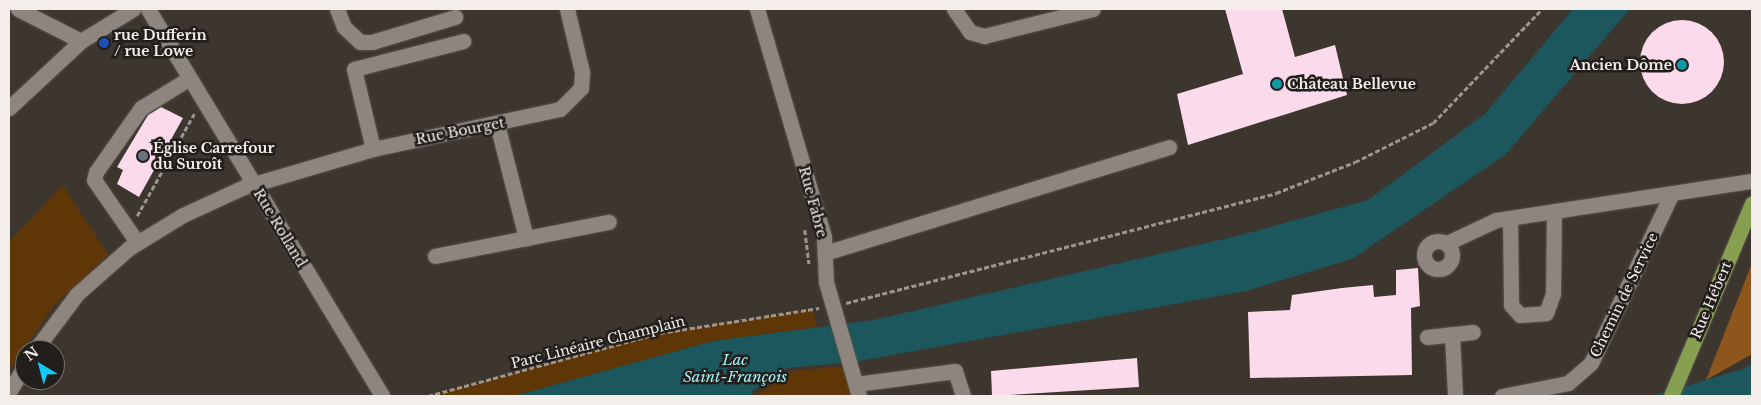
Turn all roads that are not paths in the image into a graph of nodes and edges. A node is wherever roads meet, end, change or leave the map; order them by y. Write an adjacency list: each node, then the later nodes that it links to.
1 (18, 9): 10 (street)
2 (133, 9): 10 (street)
3 (148, 9): 12 (street, Rue Rolland)
4 (337, 9): 9 (street)
5 (567, 9): 14 (street, Rue Bourget)
6 (757, 9): 27 (street, Rue Fabre)
7 (954, 9): 8 (street)
8 (1094, 9)
9 (455, 17)
10 (81, 41): 13 (street)
11 (463, 41): 16 (street)
12 (190, 78): 18 (street, Rue Rolland); 24 (street)
13 (9, 108)
14 (497, 124): 16 (street, Rue Bourget); 25 (street)
15 (1168, 148): 27 (street)
16 (373, 149): 18 (street, Rue Bourget)
17 (1752, 181): 19 (street)
18 (253, 183): 24 (street, Rue Bourget); 34 (street, Rue Rolland)
19 (1672, 193): 21 (street); 37 (street, Chemin de Service)
20 (1752, 203): 38 (main road, Rue Hébert)
21 (1554, 211): 22 (street); 22 (street)
22 (1510, 218): 26 (street)
23 (609, 222): 25 (street)
24 (133, 236): 32 (street, Rue Bourget)
25 (526, 238): 28 (street)
26 (1447, 243)
27 (825, 253): 33 (street, Rue Fabre)
28 (435, 256)
29 (1473, 332): 30 (street)
30 (1452, 334): 31 (street); 36 (street)
31 (1427, 337)
32 (42, 340)
33 (858, 390): 35 (street)
34 (382, 396)
35 (964, 396)
36 (1455, 396)
37 (1502, 396)
38 (1671, 396)

